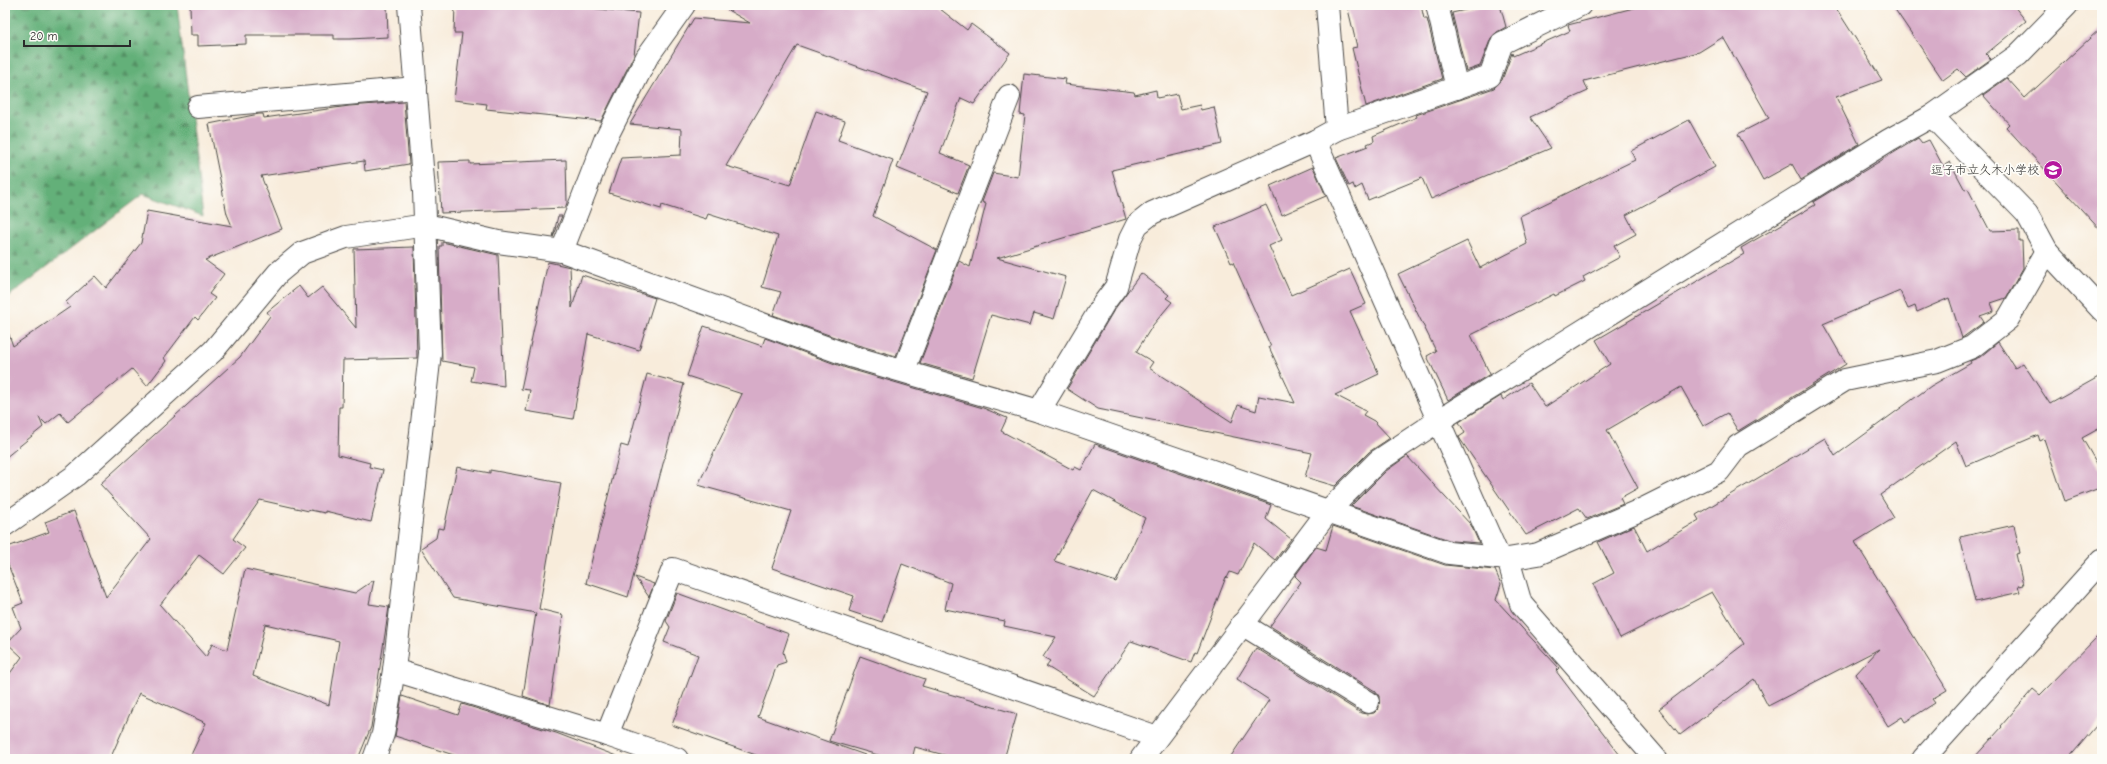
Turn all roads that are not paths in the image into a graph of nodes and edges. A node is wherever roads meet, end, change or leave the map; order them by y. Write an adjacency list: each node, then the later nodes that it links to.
1 (409, 5): 7 (street)
2 (684, 5): 15 (street)
3 (1327, 5): 12 (street)
4 (1437, 5): 8 (street)
5 (1580, 5): 8 (street)
6 (2067, 5): 11 (street)
7 (416, 88): 10 (street); 14 (street)
8 (1457, 88): 12 (street)
9 (1009, 96): 18 (street)
10 (198, 107)
11 (1932, 116): 16 (street); 20 (street)
12 (1337, 128): 13 (street)
13 (1315, 141): 19 (street); 20 (street)
14 (426, 224): 15 (street); 22 (street); 26 (street)
15 (562, 251): 18 (street)
16 (2046, 251): 17 (street); 23 (street)
17 (2102, 310)
18 (904, 370): 19 (street)
19 (1039, 411): 21 (street)
20 (1438, 421): 21 (street); 23 (street)
21 (1329, 510): 23 (street); 25 (street)
22 (5, 526)
23 (1503, 558): 33 (street)
24 (2102, 560): 34 (street)
25 (1242, 624): 27 (street); 29 (street)
26 (394, 670): 28 (street); 30 (street)
27 (1368, 702)
28 (607, 735): 29 (street); 31 (street)
29 (1157, 737): 32 (street)
30 (374, 759)
31 (677, 759)
32 (1141, 759)
33 (1656, 759)
34 (1923, 759)

